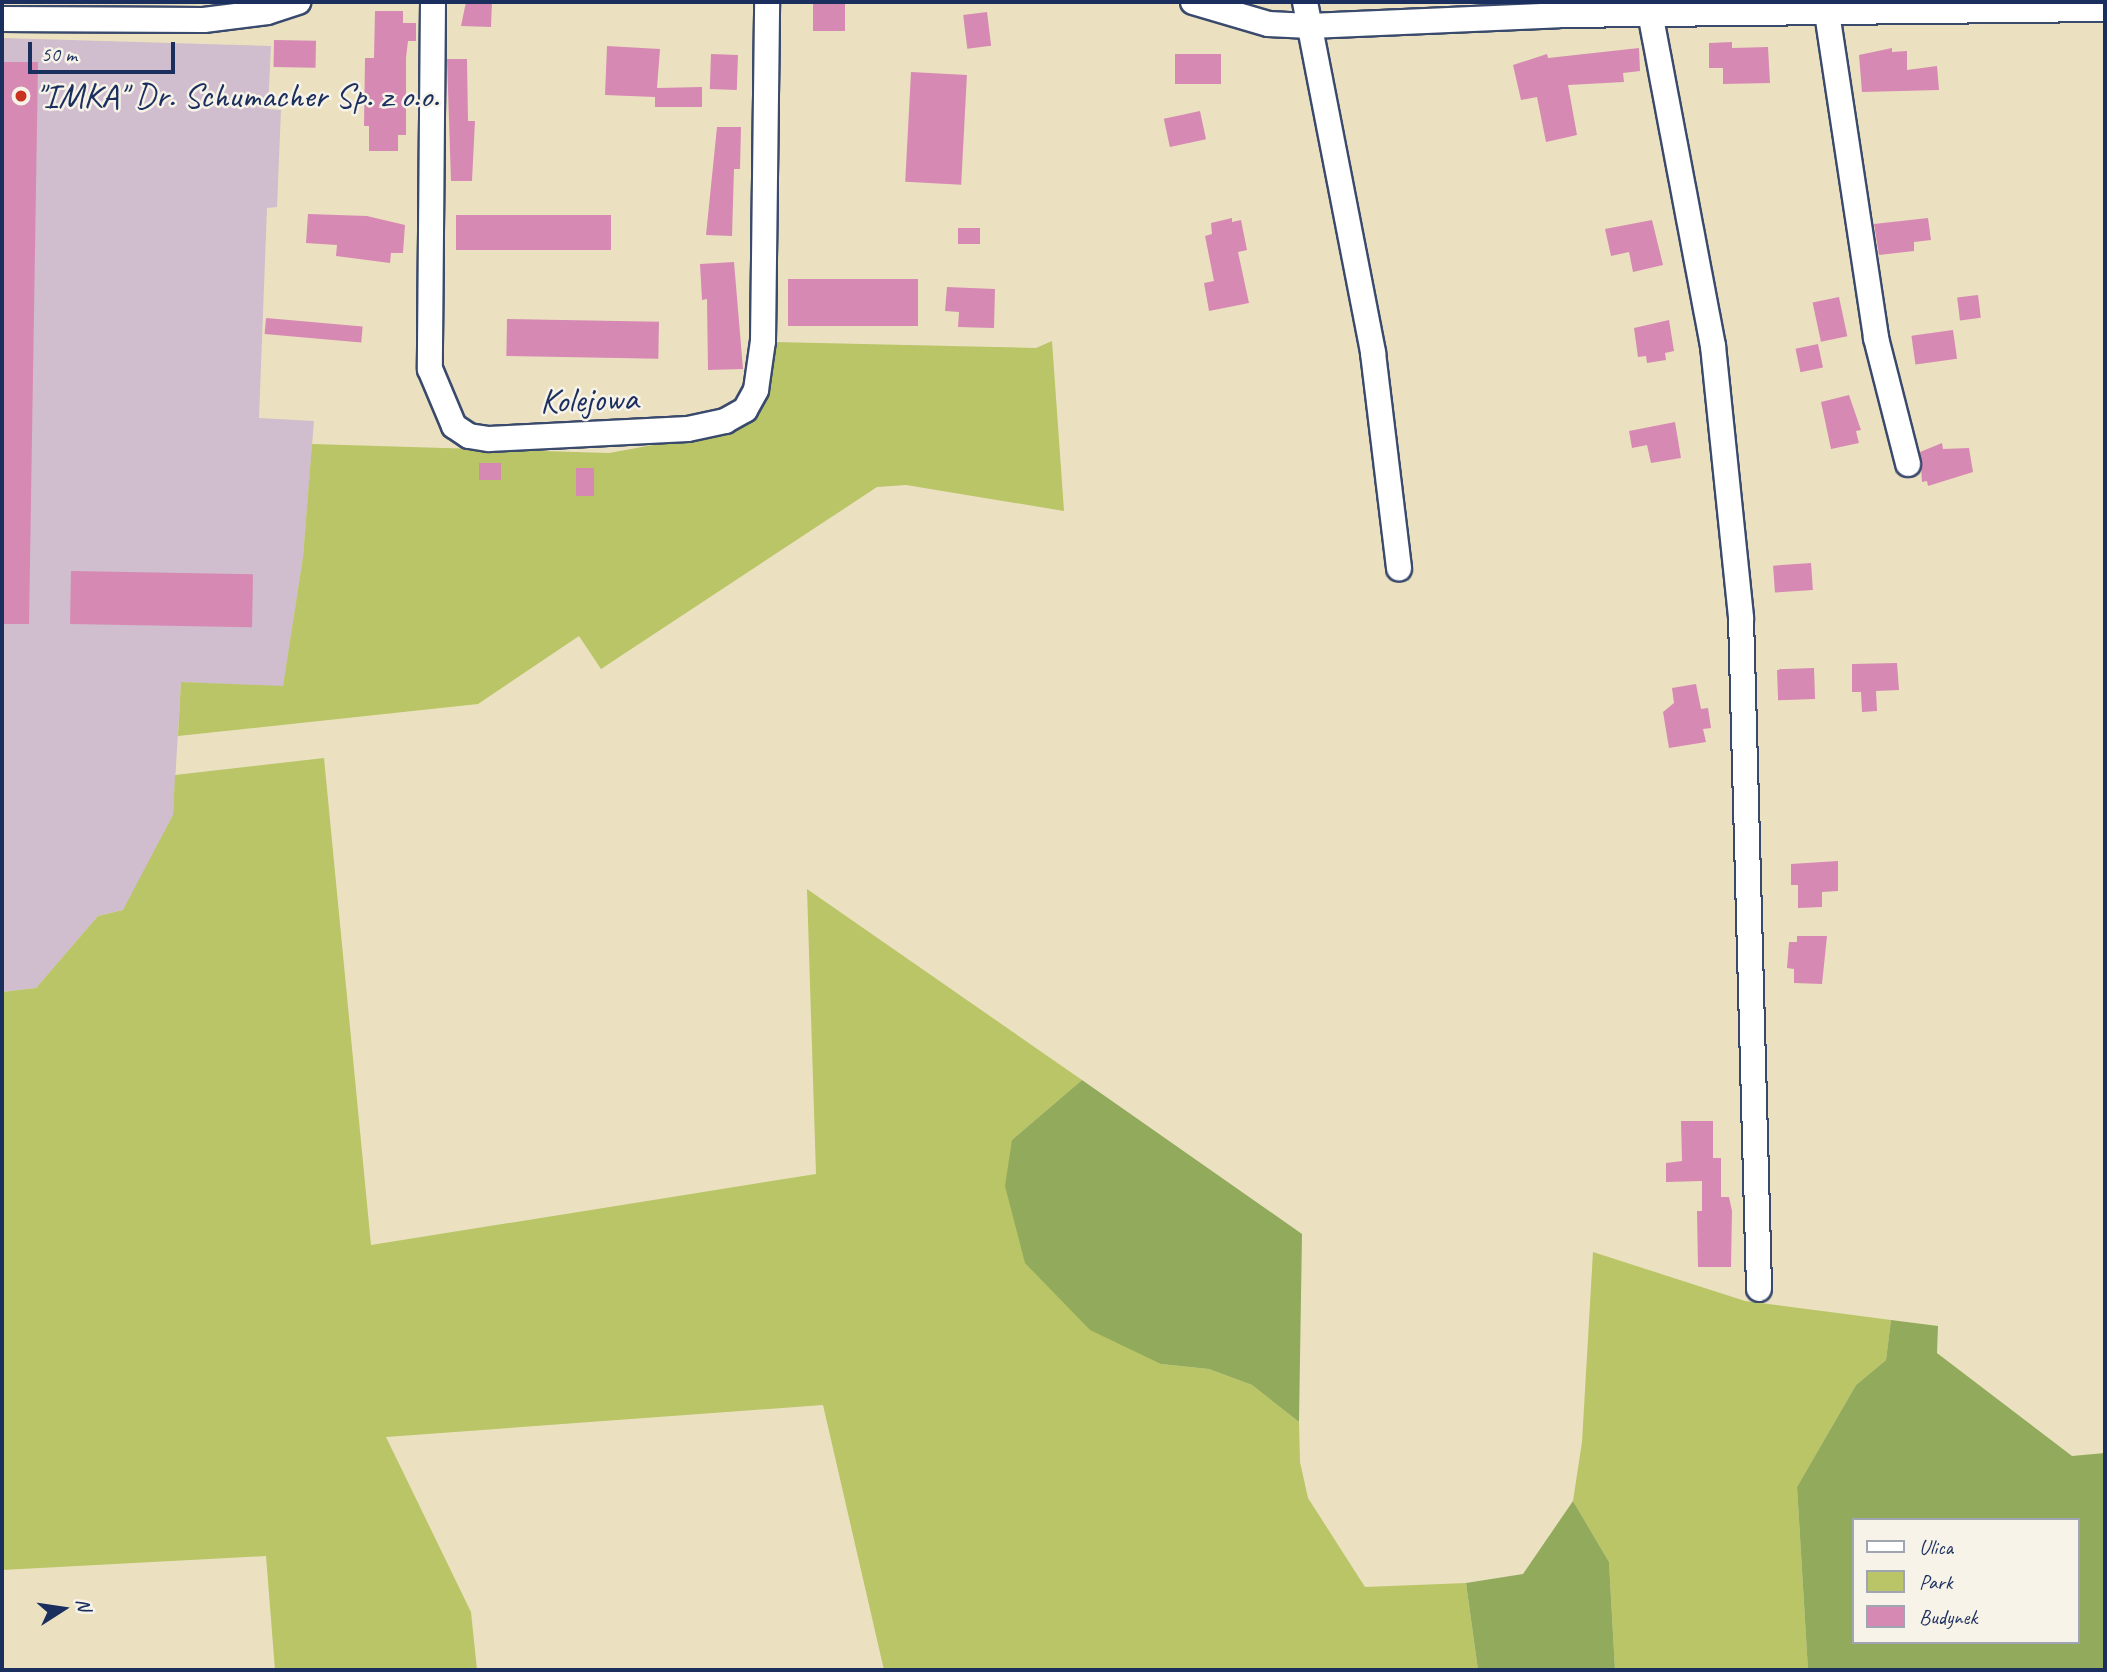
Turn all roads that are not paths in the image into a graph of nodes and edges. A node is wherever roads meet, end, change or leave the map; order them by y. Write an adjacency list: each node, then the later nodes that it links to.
1 (298, 2): 8 (street)
2 (433, 2): 3 (street, Kolejowa)
3 (767, 2)
4 (1193, 2): 11 (street)
5 (1305, 2): 11 (street)
6 (1649, 8): 9 (street); 11 (street); 14 (street)
7 (2105, 9): 9 (street)
8 (194, 11): 10 (street)
9 (1827, 13): 12 (street)
10 (2, 19)
11 (1310, 26): 13 (street)
12 (1908, 464)
13 (1399, 568)
14 (1759, 1289)

